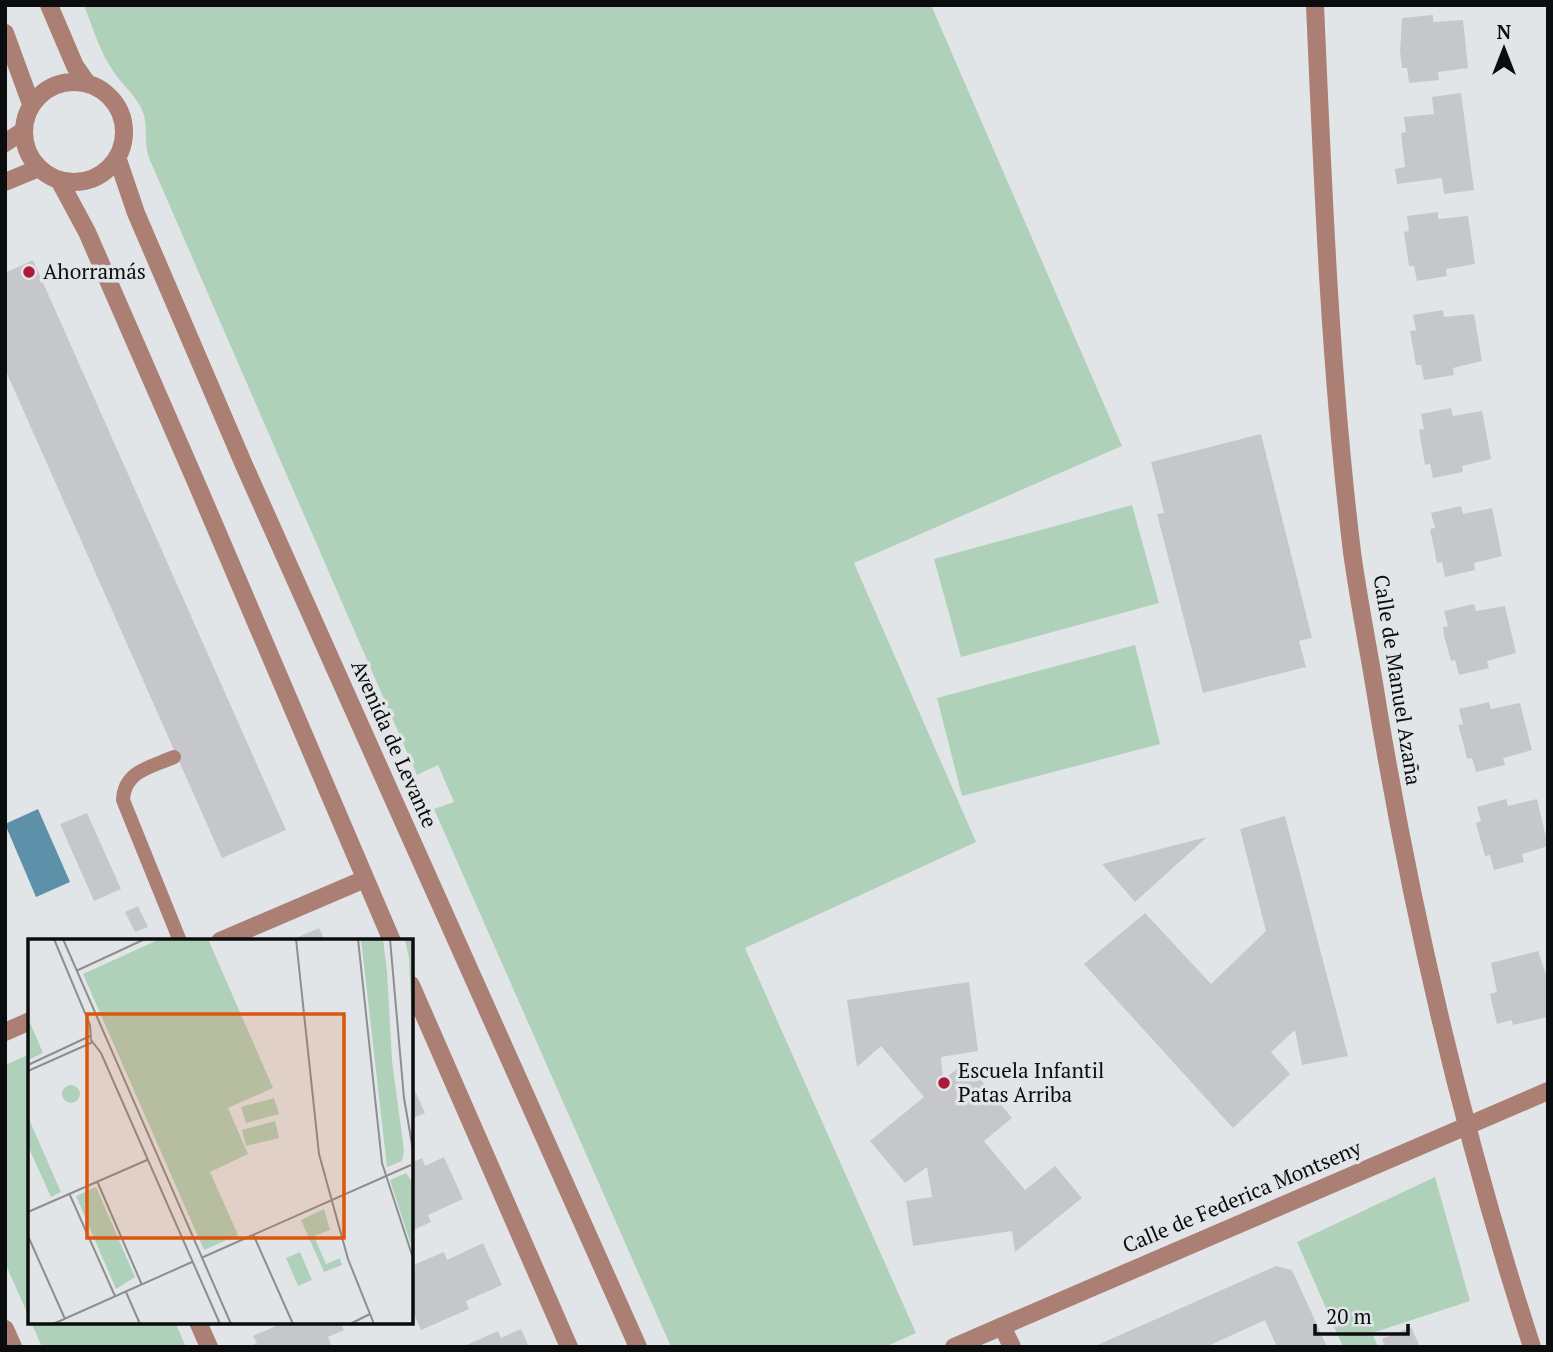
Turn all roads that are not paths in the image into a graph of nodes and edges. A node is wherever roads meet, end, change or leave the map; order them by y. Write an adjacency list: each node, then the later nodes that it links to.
1 (49, 5): 4 (street)
2 (1315, 5): 21 (street, Calle de Manuel Azaña)
3 (5, 33): 5 (street)
4 (87, 83): 5 (street); 8 (street)
5 (31, 104): 6 (street)
6 (23, 131): 7 (street); 9 (street)
7 (5, 143)
8 (117, 158): 10 (street); 28 (street, Avenida de Levante)
9 (39, 168): 10 (street); 11 (street)
10 (60, 180): 13 (street)
11 (5, 182)
12 (174, 757): 14 (lane)
13 (365, 879): 15 (street); 16 (street)
14 (179, 939)
15 (225, 939)
16 (391, 939)
17 (413, 990): 27 (street)
18 (28, 1022): 19 (street)
19 (5, 1032)
20 (1548, 1091): 21 (street, Calle de Federica Montseny)
21 (1467, 1127): 23 (street, Calle de Federica Montseny); 31 (street, Calle de Manuel Azaña)
22 (199, 1324): 26 (street)
23 (1002, 1326): 29 (street, Calle de Federica Montseny); 30 (street)
24 (5, 1329): 25 (street)
25 (13, 1347)
26 (209, 1347)
27 (569, 1347)
28 (638, 1347)
29 (954, 1347)
30 (1012, 1347)
31 (1532, 1347)

